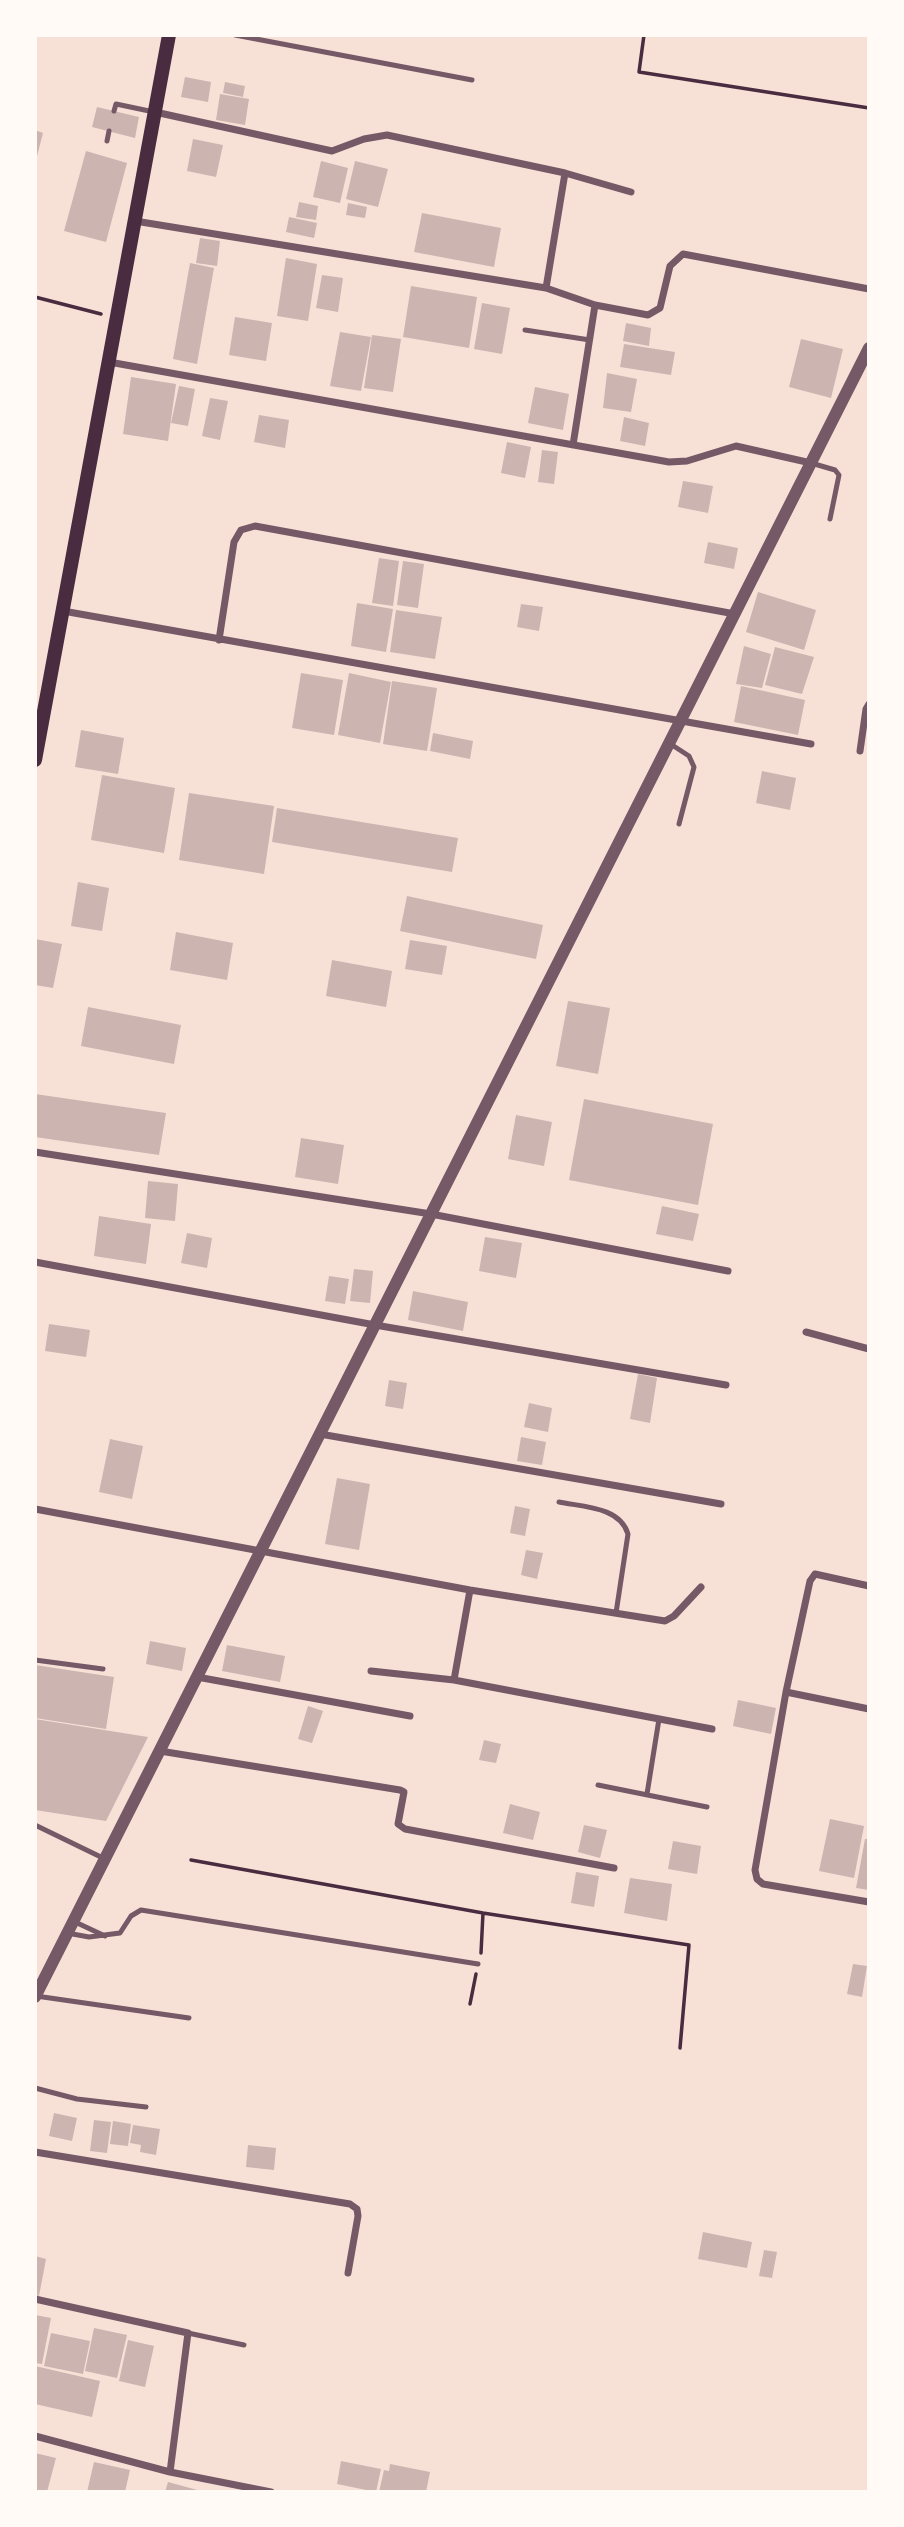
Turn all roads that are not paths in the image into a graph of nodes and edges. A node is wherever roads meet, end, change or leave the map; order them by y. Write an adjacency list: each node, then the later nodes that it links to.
1 (169, 35): 5 (main road)
2 (235, 35): 3 (lane)
3 (472, 80)
4 (114, 111): 5 (lane)
5 (154, 112): 8 (street); 10 (main road)
6 (110, 131): 7 (lane)
7 (107, 141)
8 (565, 173): 9 (street); 11 (street)
9 (631, 192)
10 (134, 221): 11 (street); 17 (main road)
11 (546, 288): 13 (street)
12 (869, 289): 13 (street)
13 (595, 304): 15 (street)
14 (525, 330): 15 (lane)
15 (590, 340): 18 (street)
16 (869, 348): 19 (street)
17 (108, 362): 18 (street); 21 (main road)
18 (573, 445): 19 (street)
19 (811, 463): 20 (lane); 22 (street)
20 (830, 519)
21 (63, 611): 23 (street); 29 (main road)
22 (735, 614): 23 (street); 25 (street)
23 (219, 640): 25 (street)
24 (869, 704): 28 (street)
25 (681, 719): 26 (street); 27 (street)
26 (669, 743): 30 (lane); 32 (street)
27 (811, 744)
28 (860, 751)
29 (35, 760)
30 (679, 824)
31 (35, 1152): 32 (street)
32 (431, 1214): 34 (street); 35 (street)
33 (35, 1262): 35 (street)
34 (728, 1271)
35 (375, 1325): 38 (street); 39 (street)
36 (806, 1332): 37 (street)
37 (869, 1349)
38 (726, 1385)
39 (320, 1434): 41 (street); 43 (street)
40 (559, 1502): 47 (lane)
41 (721, 1504)
42 (35, 1509): 43 (street)
43 (261, 1549): 46 (street); 51 (street)
44 (869, 1586): 53 (street)
45 (701, 1587): 47 (street)
46 (470, 1590): 47 (street); 52 (street)
47 (616, 1613)
48 (35, 1660): 49 (lane)
49 (103, 1669)
50 (371, 1671): 52 (street)
51 (197, 1677): 55 (street); 58 (street)
52 (454, 1680): 56 (street)
53 (786, 1692): 54 (street); 65 (street)
54 (869, 1709)
55 (410, 1716)
56 (660, 1719): 57 (street); 60 (lane)
57 (712, 1729)
58 (160, 1751): 63 (street); 64 (street)
59 (598, 1785): 60 (lane)
60 (646, 1794): 61 (lane)
61 (707, 1807)
62 (35, 1825): 63 (lane)
63 (105, 1859): 66 (street)
64 (614, 1868)
65 (869, 1902)
66 (70, 1927): 67 (lane); 67 (lane); 69 (street)
67 (105, 1936): 68 (lane)
68 (478, 1964)
69 (35, 1996): 70 (lane)
70 (189, 2018)
71 (35, 2088): 72 (lane)
72 (145, 2107)
73 (35, 2152): 74 (street)
74 (348, 2273)
75 (35, 2298): 76 (street)
76 (188, 2333): 77 (lane); 79 (street)
77 (244, 2345)
78 (35, 2436): 79 (street)
79 (170, 2472): 80 (street)
80 (271, 2492)

